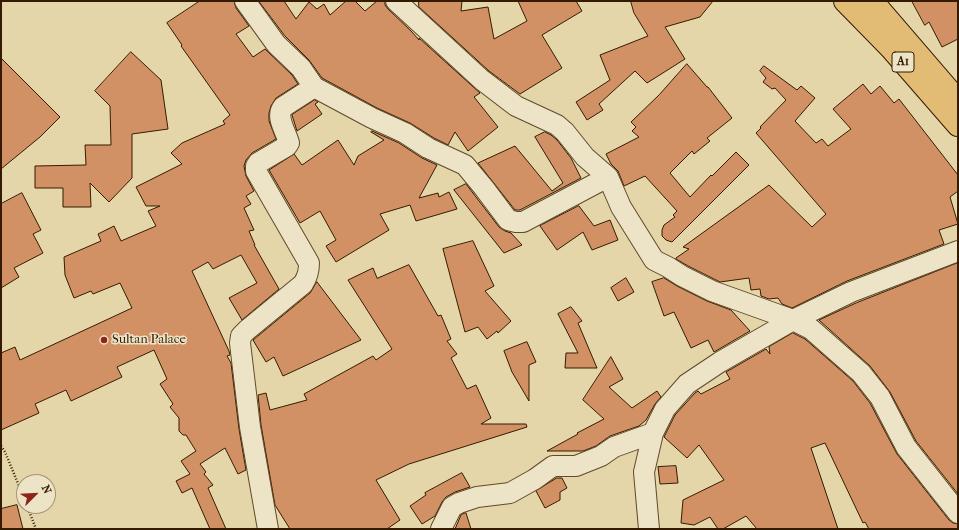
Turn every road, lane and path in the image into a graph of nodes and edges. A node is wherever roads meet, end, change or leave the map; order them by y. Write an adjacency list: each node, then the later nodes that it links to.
1 (245, 1): 5 (street)
2 (396, 1): 8 (street)
3 (845, 1): 7 (highway, A1)
4 (872, 1): 6 (highway, A1)
5 (314, 86): 8 (street); 17 (street)
6 (958, 101)
7 (958, 125)
8 (608, 177): 10 (street)
9 (958, 251): 10 (street)
10 (793, 320): 11 (street); 14 (street)
11 (654, 433): 18 (street); 19 (street)
12 (1, 446): 13 (path)
13 (16, 479)
14 (958, 513)
15 (30, 514): 16 (path)
16 (36, 529)
17 (268, 529)
18 (441, 529)
19 (648, 529)

